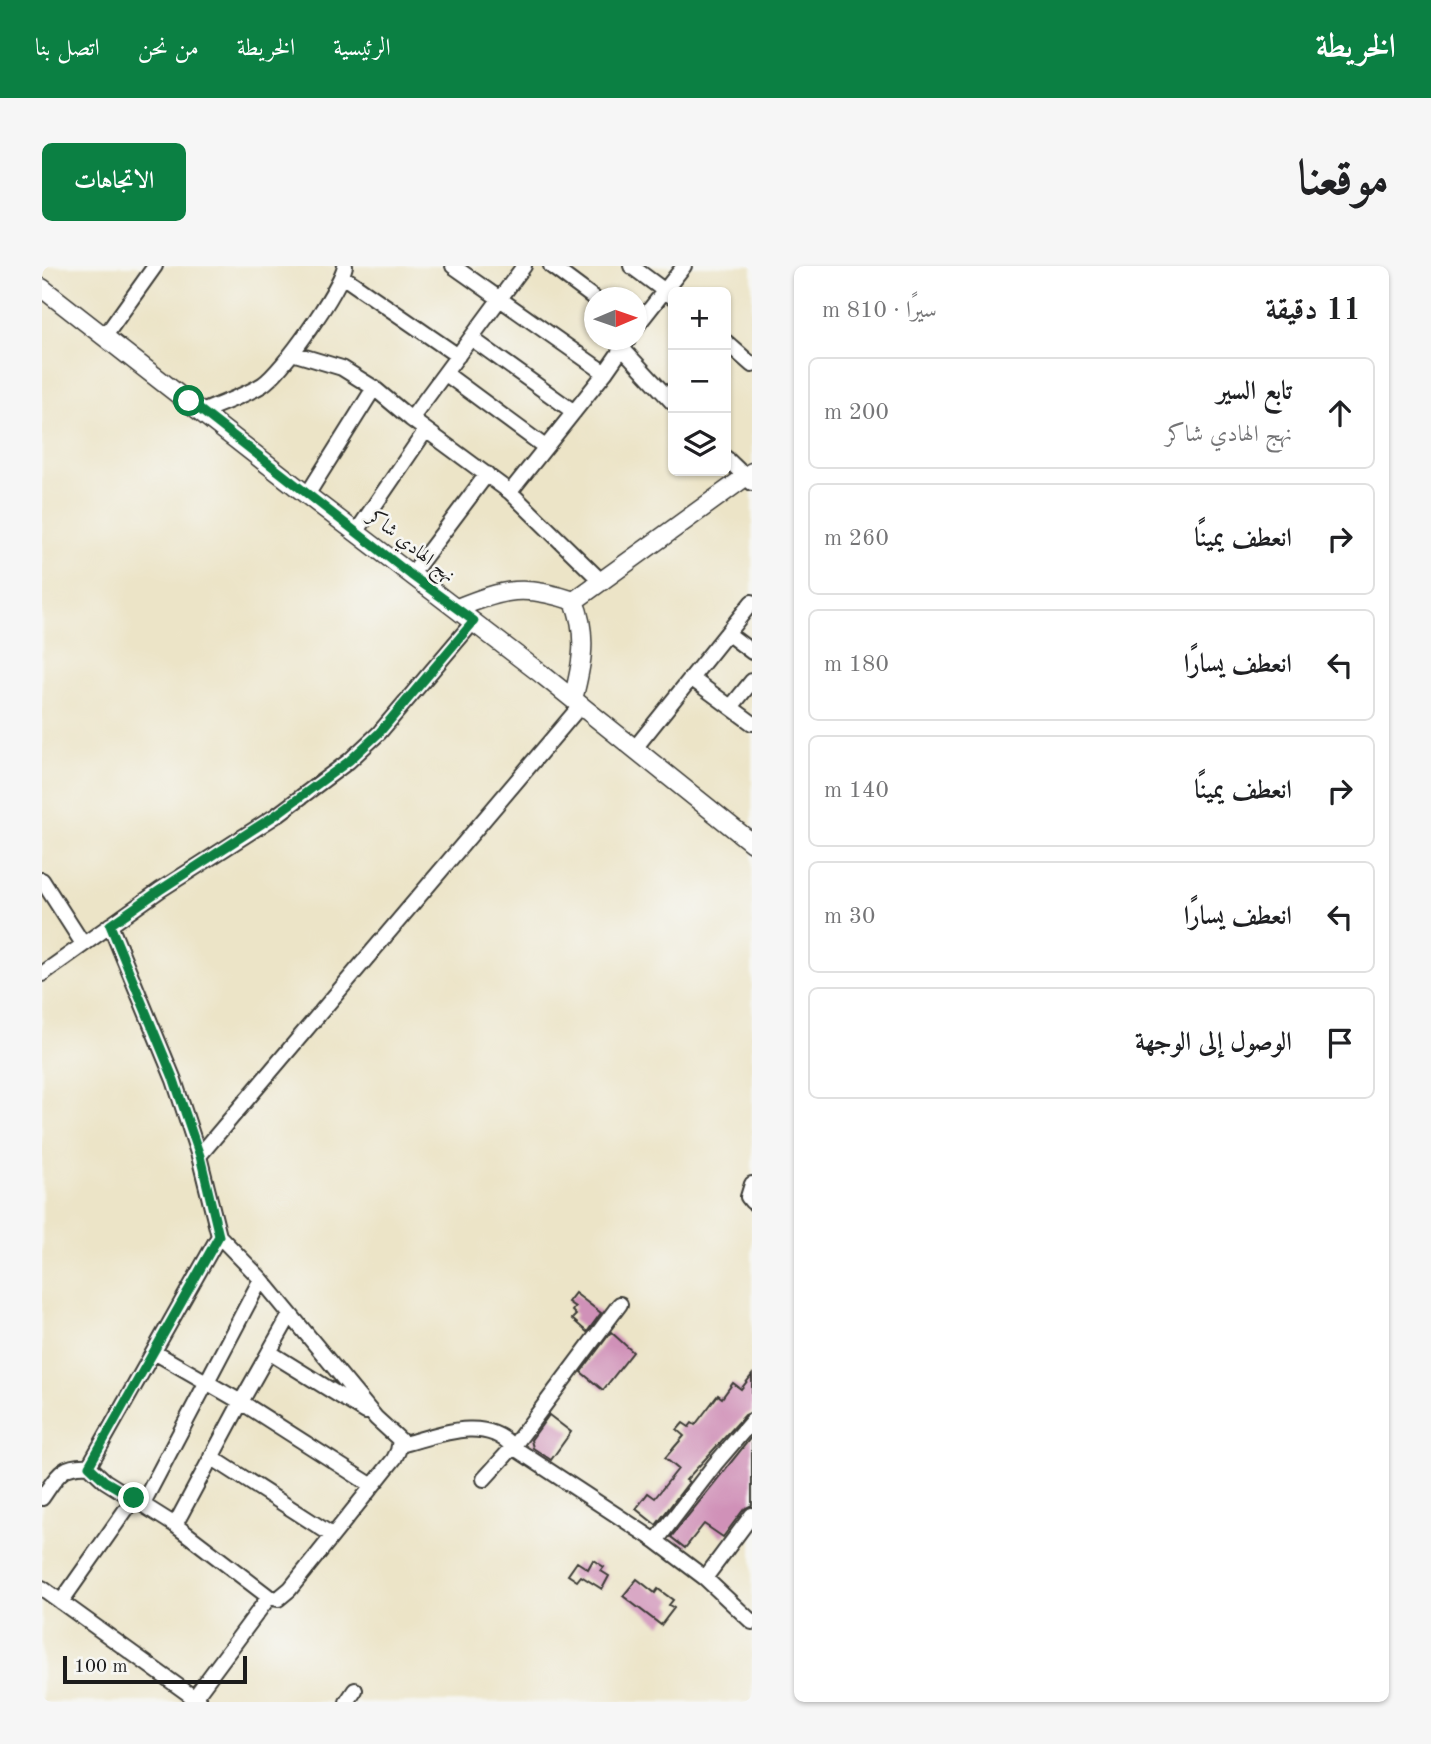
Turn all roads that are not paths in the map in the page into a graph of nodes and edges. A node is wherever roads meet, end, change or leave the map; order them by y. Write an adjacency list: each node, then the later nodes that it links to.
1 (155, 266): 15 (street)
2 (453, 266): 13 (street)
3 (524, 266): 13 (street)
4 (551, 266): 10 (street)
5 (631, 266): 11 (street)
6 (684, 266): 8 (street)
7 (344, 271): 20 (street); 21 (street)
8 (673, 287)
9 (42, 288): 15 (street, نهج الهادي شاكر)
10 (584, 291)
11 (668, 293)
12 (668, 295): 14 (street)
13 (500, 298): 16 (street); 23 (street)
14 (647, 316)
15 (105, 336): 28 (street, نهج الهادي شاكر)
16 (471, 338): 21 (street); 27 (street)
17 (731, 346): 22 (street)
18 (621, 350): 23 (street)
19 (630, 350): 26 (street)
20 (292, 353): 25 (street); 28 (street)
21 (458, 356): 24 (street)
22 (752, 365)
23 (604, 373): 27 (street)
24 (446, 374): 29 (street); 31 (street)
25 (374, 388): 29 (street); 36 (street)
26 (668, 397)
27 (574, 411): 31 (street)
28 (202, 412): 36 (street, نهج الهادي شاكر)
29 (411, 419): 30 (street)
30 (426, 430): 33 (street); 37 (street)
31 (545, 447): 35 (street)
32 (731, 462): 34 (street)
33 (487, 474): 35 (street); 38 (street)
34 (749, 478): 39 (street)
35 (510, 492): 39 (street)
36 (307, 495): 37 (street, نهج الهادي شاكر)
37 (357, 531): 38 (street, نهج الهادي شاكر)
38 (411, 575): 42 (street, نهج الهادي شاكر)
39 (601, 581): 40 (street)
40 (574, 601): 42 (street); 48 (street)
41 (752, 602): 44 (street)
42 (457, 608): 43 (street, نهج الهادي شاكر)
43 (474, 621): 48 (street, نهج الهادي شاكر); 54 (street)
44 (727, 633): 45 (street); 46 (street)
45 (752, 652)
46 (691, 678): 49 (street); 51 (street)
47 (752, 681): 49 (street)
48 (577, 702): 51 (street, نهج الهادي شاكر); 57 (street)
49 (731, 707): 50 (street)
50 (752, 723)
51 (635, 748): 52 (street, نهج الهادي شاكر)
52 (752, 843)
53 (42, 880): 55 (street)
54 (110, 925): 55 (street); 57 (street)
55 (83, 944): 56 (street)
56 (42, 974)
57 (200, 1156): 60 (street)
58 (752, 1184): 59 (street)
59 (752, 1202)
60 (219, 1236): 61 (street); 64 (street)
61 (261, 1279): 63 (street); 66 (street)
62 (620, 1304): 71 (street)
63 (290, 1315): 65 (street); 68 (street)
64 (154, 1352): 66 (street); 73 (street)
65 (269, 1352): 67 (street); 68 (street)
66 (207, 1383): 67 (street); 77 (street)
67 (241, 1402): 72 (street); 75 (street)
68 (376, 1418): 70 (street)
69 (752, 1421): 81 (street)
70 (400, 1445): 71 (street); 75 (street)
71 (513, 1447): 74 (street); 81 (street)
72 (211, 1457): 79 (street); 80 (street)
73 (89, 1466): 76 (street); 77 (street)
74 (484, 1479)
75 (371, 1485): 80 (street)
76 (42, 1498)
77 (138, 1501): 79 (street); 85 (street)
78 (752, 1515): 82 (street)
79 (175, 1525): 84 (street)
80 (332, 1535): 84 (street)
81 (656, 1541): 82 (street)
82 (705, 1578): 86 (street)
83 (42, 1588): 85 (street)
84 (269, 1597): 87 (street)
85 (61, 1602): 87 (street)
86 (752, 1622)
87 (195, 1701)

